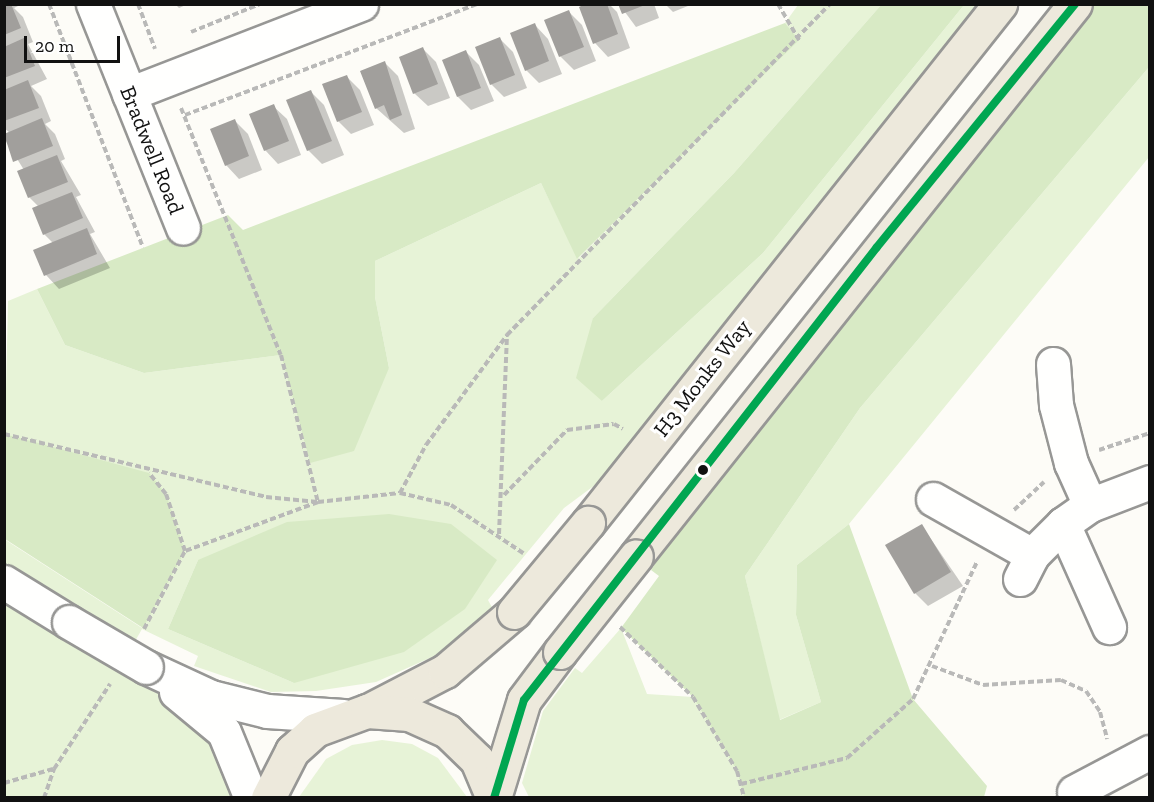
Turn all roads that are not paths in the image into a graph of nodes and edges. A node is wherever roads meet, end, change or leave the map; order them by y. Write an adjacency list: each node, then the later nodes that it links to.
1 (93, 4): 5 (street, Bradwell Road)
2 (361, 4): 5 (street)
3 (1000, 4): 15 (main road, H3 Monks Way, bridge)
4 (1075, 4): 20 (main road, bridge)
5 (129, 94): 6 (street, Bradwell Road)
6 (183, 228)
7 (1053, 364): 10 (street)
8 (1149, 483): 10 (street)
9 (933, 499): 11 (street)
10 (1090, 505): 11 (street)
11 (1064, 524): 13 (street)
12 (4, 582): 14 (street, bridge)
13 (1109, 627)
14 (146, 667): 15 (street); 18 (street)
15 (355, 714): 19 (main road, H3 Monks Way); 20 (main road)
16 (1147, 752): 17 (street)
17 (1074, 792)
18 (251, 798)
19 (268, 798)
20 (494, 798)

